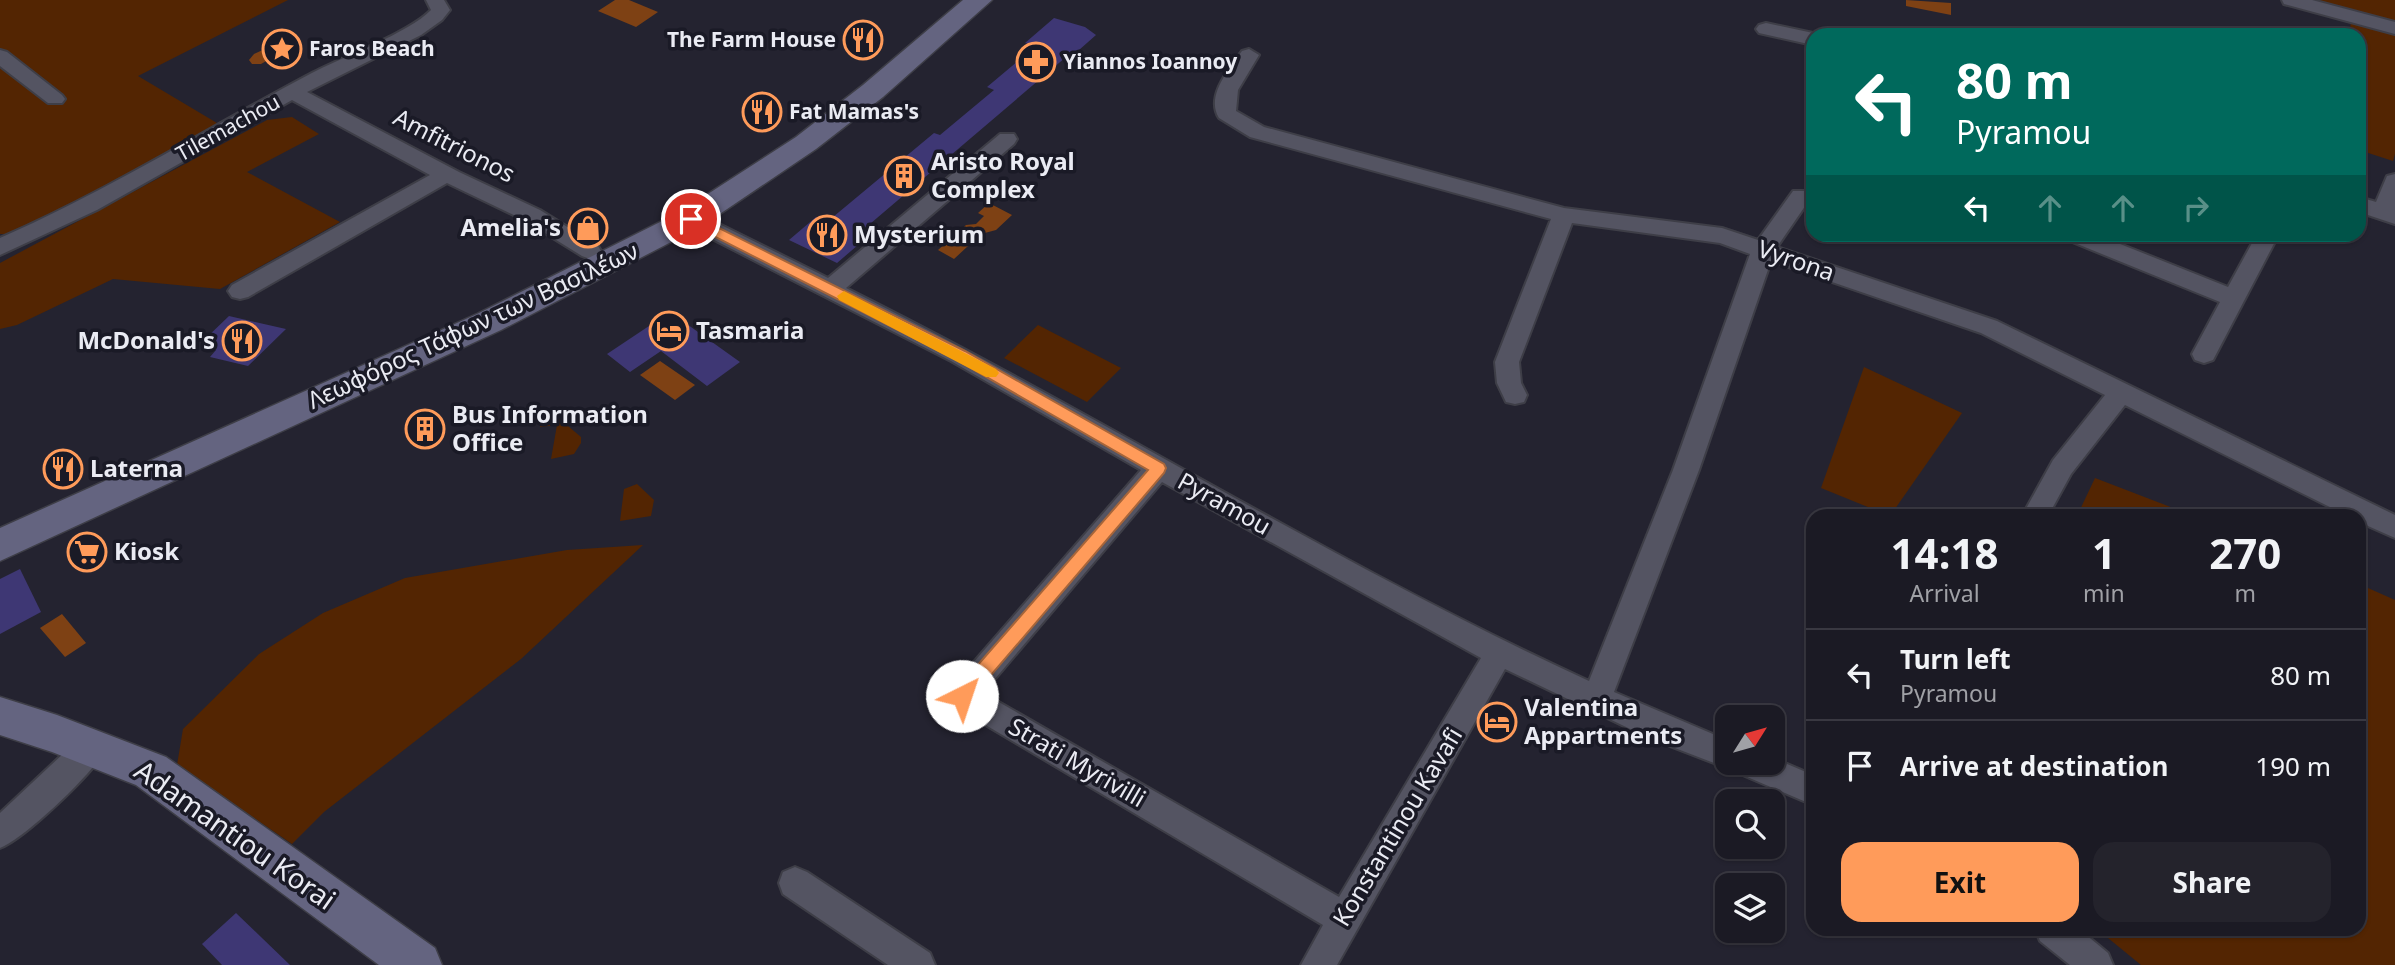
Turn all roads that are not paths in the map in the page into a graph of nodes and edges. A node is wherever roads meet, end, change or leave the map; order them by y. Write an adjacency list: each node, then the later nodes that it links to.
1 (435, 0): 10 (street, Tilemachou)
2 (945, 0): 24 (main road, Λεωφόρος Τάφων των Βασιλέων)
3 (979, 0): 19 (main road, Λεωφόρος Τάφων των Βασιλέων)
4 (2291, 0): 5 (street)
5 (2395, 28)
6 (1766, 29): 7 (street)
7 (1806, 38)
8 (1249, 55): 17 (street, Vyrona)
9 (0, 56): 11 (street)
10 (292, 92): 13 (street, Amfitrionos); 22 (street, Tilemachou)
11 (55, 99)
12 (1007, 139): 25 (street)
13 (446, 175): 24 (street, Amfitrionos); 26 (street)
14 (2395, 181): 18 (street)
15 (1801, 196): 23 (street)
16 (2366, 207): 18 (street)
17 (1564, 215): 23 (street, Vyrona); 30 (street)
18 (2389, 215)
19 (691, 219): 25 (street, Pyramou); 37 (main road, Λεωφόρος Τάφων των Βασιλέων)
20 (2093, 242): 27 (street)
21 (2264, 242): 27 (street)
22 (0, 247)
23 (1763, 250): 29 (street, Vyrona); 39 (street)
24 (590, 251): 35 (main road, Λεωφόρος Τάφων των Βασιλέων)
25 (830, 289): 31 (street, Pyramou)
26 (240, 291)
27 (2232, 298): 28 (street)
28 (2204, 354)
29 (2121, 393): 32 (street); 33 (street, Vyrona)
30 (1515, 395)
31 (1158, 468): 38 (street, Pyramou); 47 (street, Strati Myrivilli)
32 (2039, 509)
33 (2358, 509)
34 (2366, 513): 36 (street, Vyrona)
35 (0, 518)
36 (2395, 527)
37 (0, 545)
38 (1499, 653): 39 (street, Pyramou); 47 (street, Konstantinou Kavafi)
39 (1597, 697): 42 (street, Pyramou)
40 (0, 716): 41 (main road, Adamantiou Korai)
41 (92, 747): 45 (street); 49 (main road, Adamantiou Korai)
42 (1715, 749)
43 (1777, 775): 44 (street)
44 (1806, 787)
45 (0, 833)
46 (795, 883): 50 (street)
47 (1343, 918): 51 (street, Konstantinou Kavafi)
48 (2061, 936): 52 (street)
49 (418, 965)
50 (918, 965)
51 (1318, 965)
52 (2096, 965)

